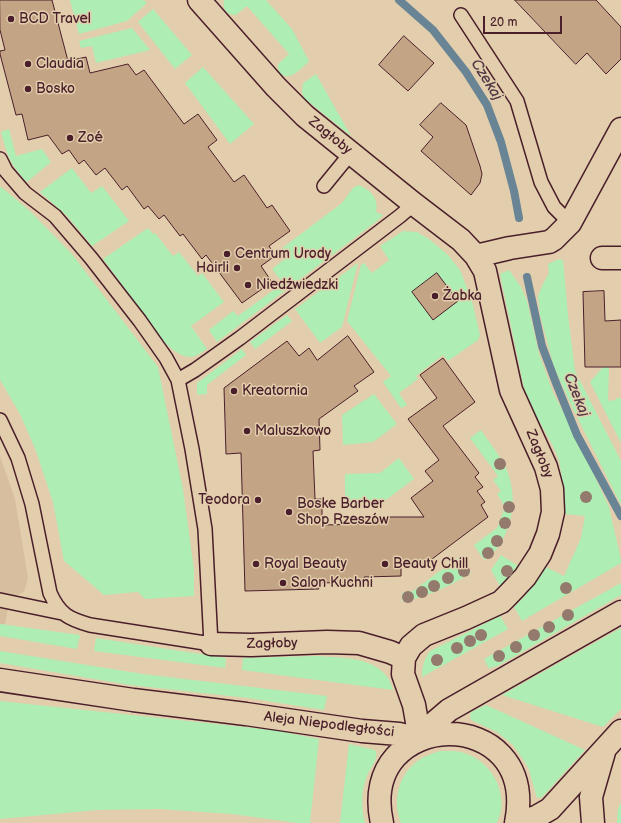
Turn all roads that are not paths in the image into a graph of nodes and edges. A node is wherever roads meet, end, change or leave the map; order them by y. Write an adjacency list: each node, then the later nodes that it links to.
1 (199, 0): 4 (street, Zagłoby)
2 (461, 15): 8 (lane)
3 (621, 129): 8 (street)
4 (352, 153): 6 (lane); 7 (street, Zagłoby)
5 (0, 158): 10 (lane)
6 (324, 186)
7 (414, 204): 9 (street, Zagłoby); 10 (lane)
8 (559, 233): 9 (street)
9 (476, 256): 16 (street, Zagłoby)
10 (178, 380): 15 (lane)
11 (0, 420): 14 (lane)
12 (0, 600): 14 (lane)
13 (621, 612): 19 (street)
14 (62, 613): 15 (lane)
15 (210, 644): 16 (street, Zagłoby)
16 (404, 658): 19 (street)
17 (0, 680): 19 (street, Aleja Niepodległości)
18 (621, 731): 20 (street)
19 (420, 739): 21 (street); 22 (street)
20 (605, 747): 22 (street); 23 (street)
21 (382, 823)
22 (516, 823)
23 (593, 823)

